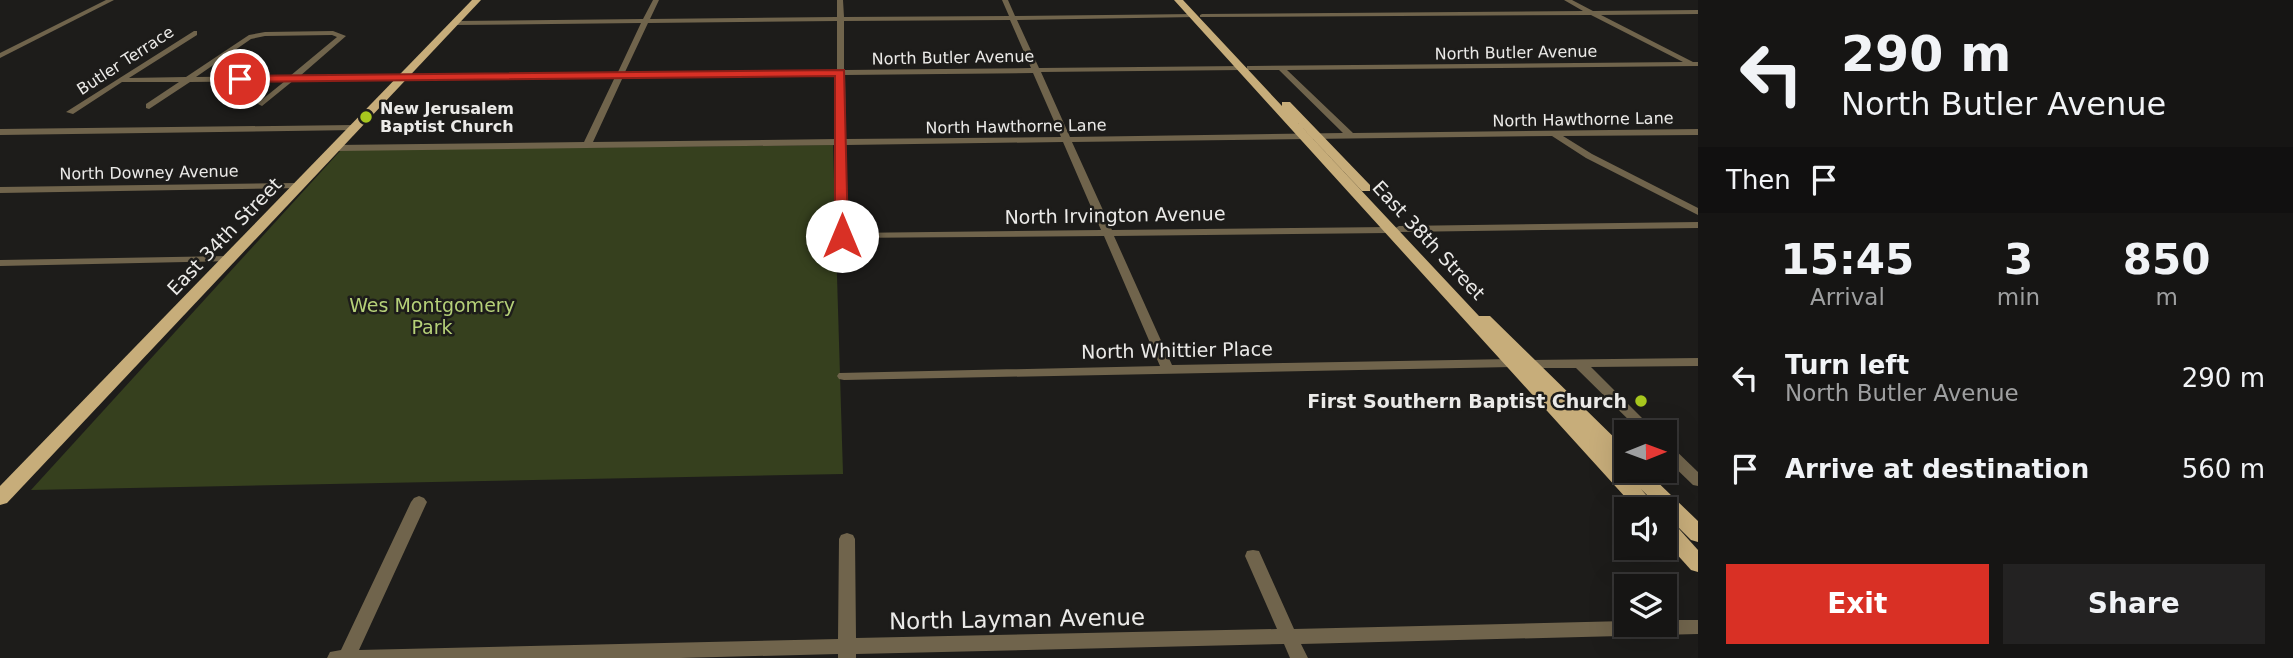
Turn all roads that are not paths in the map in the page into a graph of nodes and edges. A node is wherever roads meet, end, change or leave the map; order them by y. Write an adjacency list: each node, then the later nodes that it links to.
1 (111, 0): 17 (street)
2 (477, 0): 15 (main road, East 34th Street)
3 (656, 0): 14 (street)
4 (840, 0): 13 (street)
5 (1005, 0): 12 (street)
6 (1178, 0): 11 (main road, East 38th Street)
7 (1186, 0): 11 (main road, East 38th Street)
8 (1567, 0): 10 (street)
9 (1698, 12): 10 (street)
10 (1592, 13): 11 (street); 18 (street)
11 (1198, 16): 12 (street); 19 (main road, East 38th Street)
12 (1013, 18): 13 (street); 21 (street)
13 (840, 19): 14 (street); 22 (street)
14 (646, 21): 15 (street); 23 (street)
15 (455, 23): 24 (main road, East 34th Street)
16 (194, 33): 27 (street, Butler Terrace)
17 (0, 56)
18 (1696, 65): 20 (street, North Butler Avenue)
19 (1246, 68): 20 (street, North Butler Avenue); 21 (street, North Butler Avenue); 36 (main road, East 38th Street); 36 (main road, East 38th Street)
20 (1281, 68): 35 (street)
21 (1035, 70): 22 (street, North Butler Avenue); 37 (street)
22 (840, 72): 23 (street, North Butler Avenue); 38 (street)
23 (621, 75): 24 (street, North Butler Avenue); 39 (street)
24 (402, 77): 25 (street, North Butler Avenue); 31 (main road, East 34th Street)
25 (294, 78): 26 (street, North Butler Avenue); 26 (street); 28 (street)
26 (186, 79): 27 (street, North Butler Avenue); 29 (street)
27 (120, 80): 30 (street, Butler Terrace)
28 (262, 104)
29 (149, 106)
30 (70, 112)
31 (354, 128): 32 (street); 40 (main road, East 34th Street)
32 (0, 132)
33 (1698, 132): 34 (street, North Hawthorne Lane)
34 (1554, 133): 35 (street, North Hawthorne Lane); 43 (street)
35 (1350, 135): 36 (street, North Hawthorne Lane)
36 (1311, 136): 37 (street, North Hawthorne Lane); 45 (main road, East 38th Street)
37 (1066, 139): 38 (street, North Hawthorne Lane); 46 (street)
38 (841, 142): 39 (street, North Hawthorne Lane); 47 (street)
39 (587, 145): 40 (street, North Hawthorne Lane)
40 (335, 148): 41 (main road, East 34th Street)
41 (298, 186): 42 (street, North Downey Avenue); 48 (main road, East 34th Street)
42 (0, 190)
43 (1698, 212)
44 (1698, 225): 45 (street, North Irvington Avenue)
45 (1394, 229): 46 (street, North Irvington Avenue); 51 (main road, East 38th Street); 53 (main road, East 38th Street)
46 (1107, 233): 47 (street, North Irvington Avenue); 54 (street)
47 (842, 236)
48 (229, 259): 49 (street); 62 (main road, East 34th Street)
49 (0, 262)
50 (1698, 362): 52 (street)
51 (1512, 363): 54 (street, North Whittier Place); 61 (main road, East 38th Street)
52 (1579, 363): 53 (street); 56 (street)
53 (1529, 364): 57 (main road, East 38th Street)
54 (1168, 370): 55 (street, North Whittier Place)
55 (844, 376)
56 (1636, 420)
57 (1614, 449)
58 (1677, 461): 59 (street)
59 (1698, 481)
60 (1648, 483): 65 (main road)
61 (1637, 497)
62 (0, 498)
63 (419, 502): 74 (street)
64 (1677, 527): 65 (street)
65 (1695, 528)
66 (847, 539): 72 (street)
67 (1677, 541): 69 (main road)
68 (1253, 556): 71 (street)
69 (1698, 564)
70 (1698, 627): 71 (street, North Layman Avenue)
71 (1289, 637): 72 (street, North Layman Avenue); 75 (street)
72 (847, 652): 74 (street, North Layman Avenue)
73 (336, 658): 74 (street, North Layman Avenue)
74 (346, 658)
75 (1299, 658)

